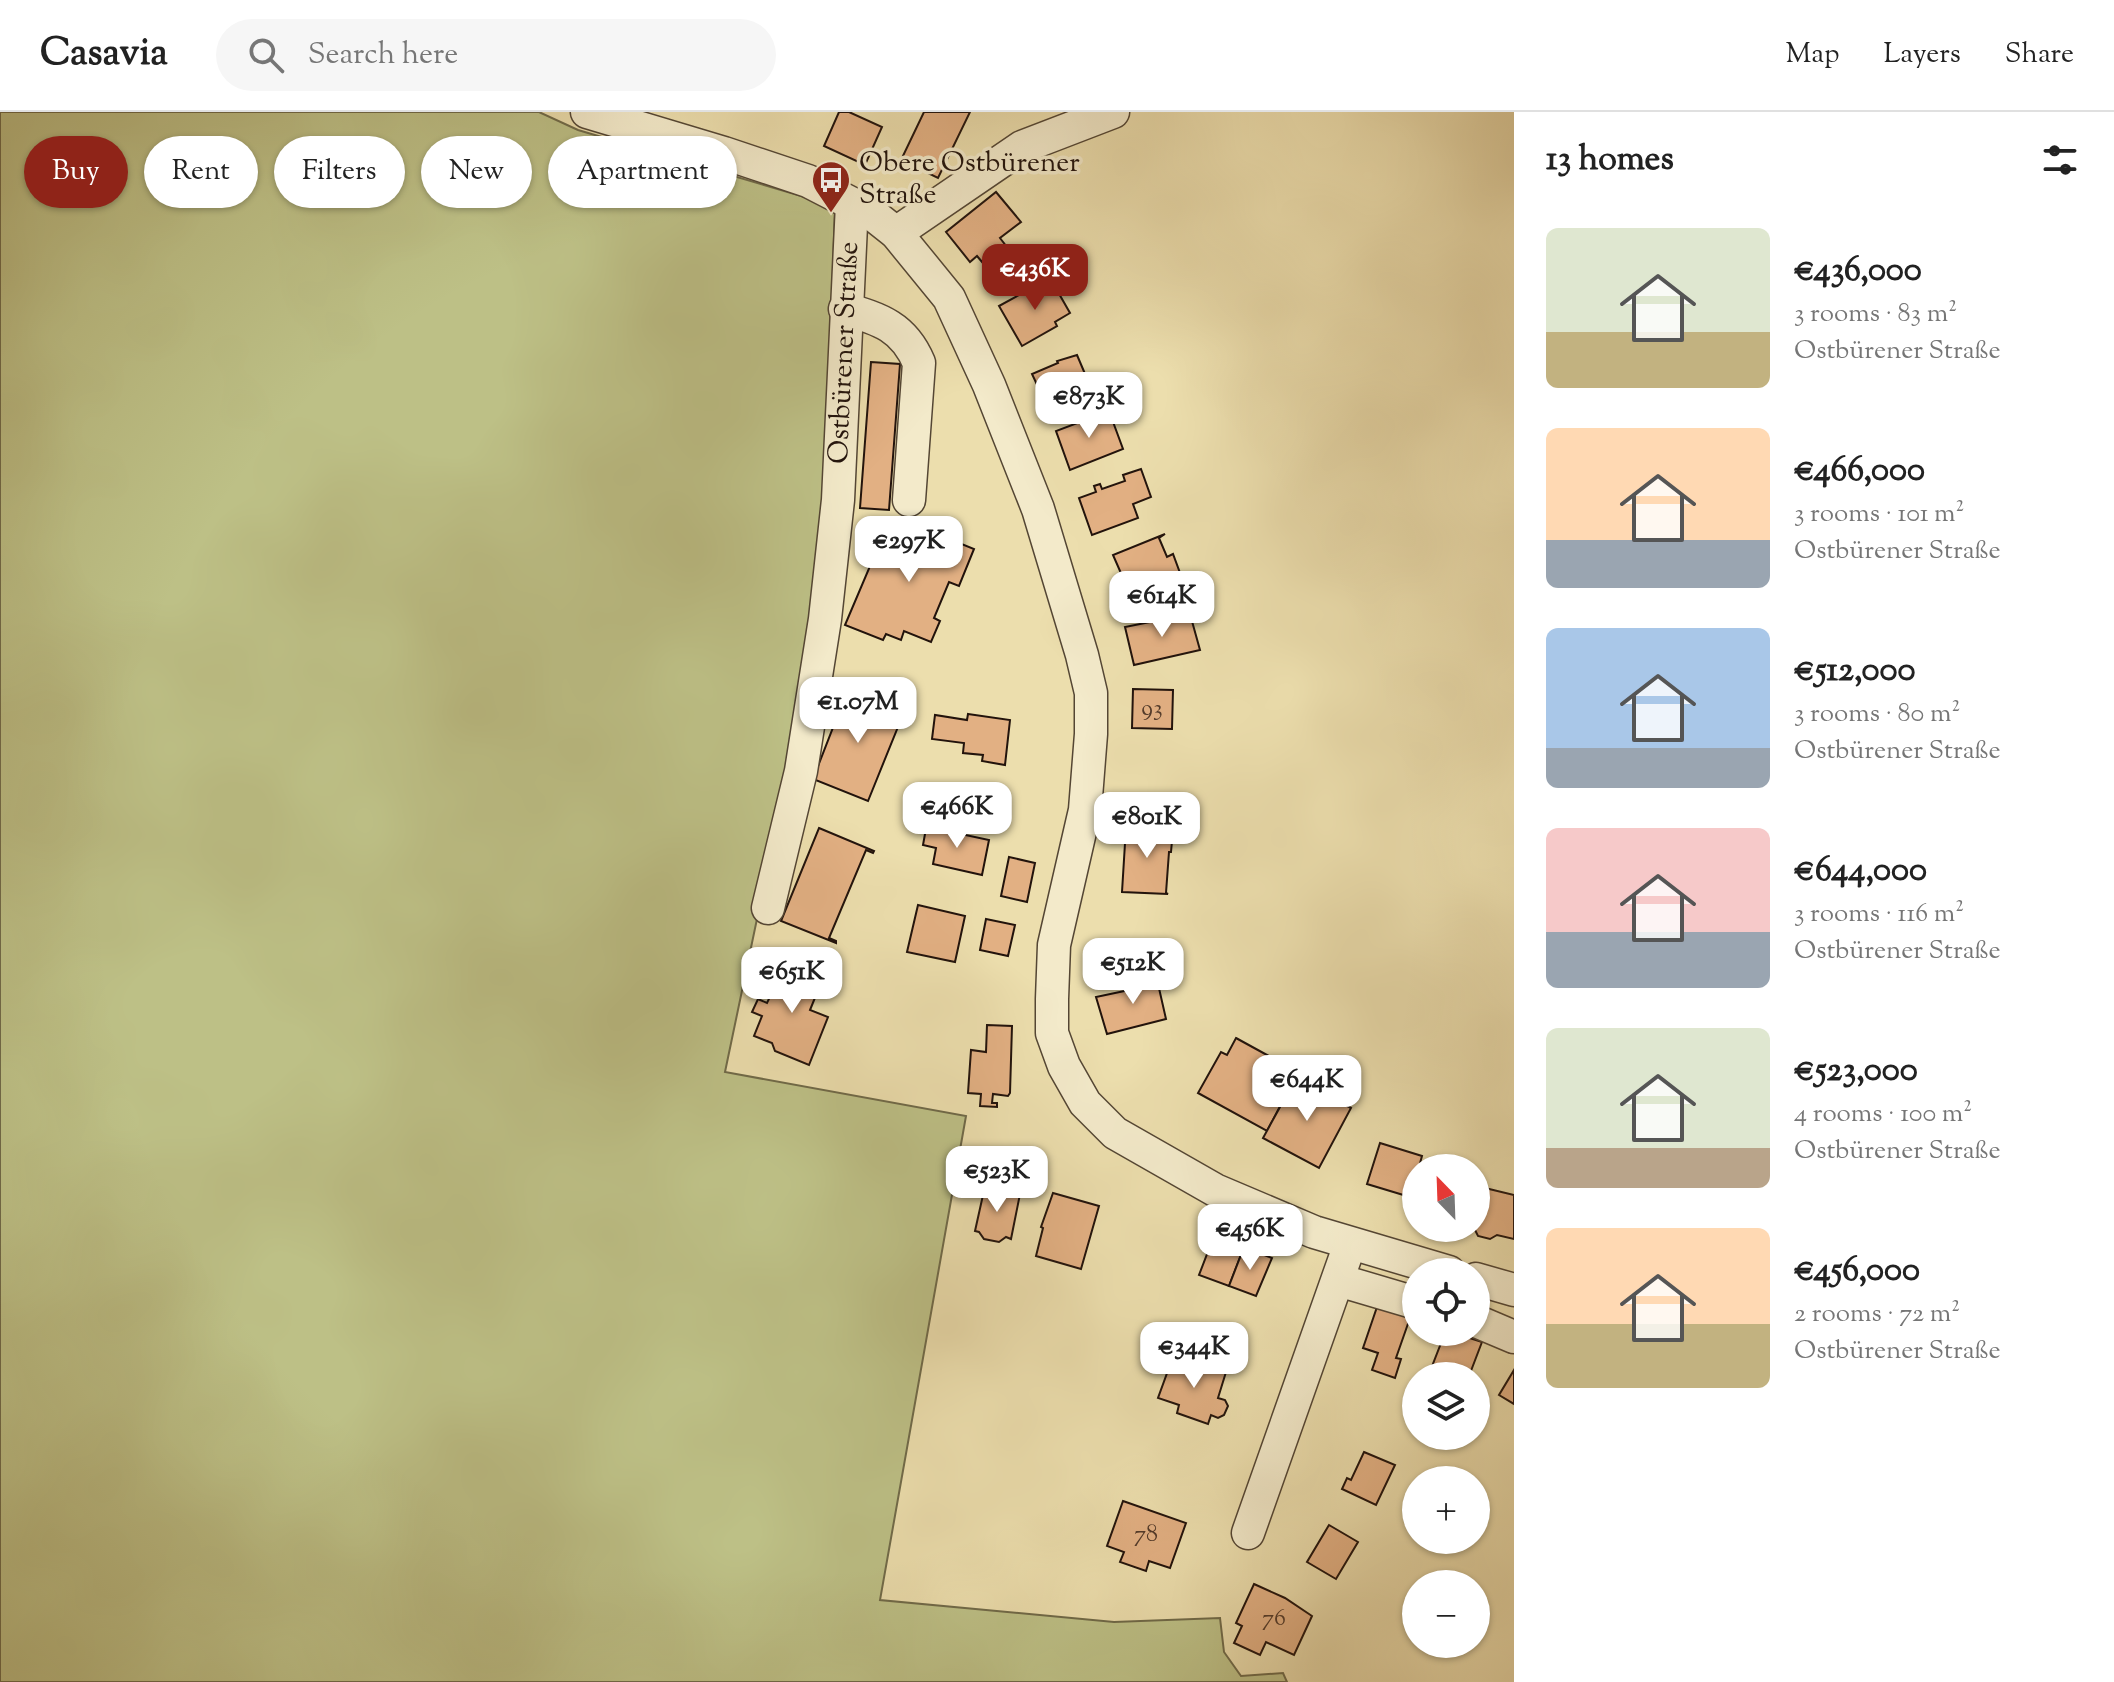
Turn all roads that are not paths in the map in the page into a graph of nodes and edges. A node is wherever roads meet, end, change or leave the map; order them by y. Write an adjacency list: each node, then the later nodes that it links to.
1 (587, 112): 3 (street, Ostbürener Straße)
2 (1113, 112): 4 (street)
3 (852, 204): 4 (street, Ostbürener Straße); 5 (street, Ostbürener Straße)
4 (896, 233): 8 (street, Ostbürener Straße)
5 (845, 309): 6 (street); 7 (street, Ostbürener Straße)
6 (909, 500)
7 (768, 908)
8 (1350, 1244): 9 (street, Ostbürener Straße); 10 (street)
9 (1402, 1259)
10 (1338, 1280): 13 (street); 16 (street)
11 (1490, 1283): 12 (street)
12 (1514, 1290)
13 (1402, 1299)
14 (1490, 1327): 15 (street)
15 (1514, 1337)
16 (1248, 1533)

